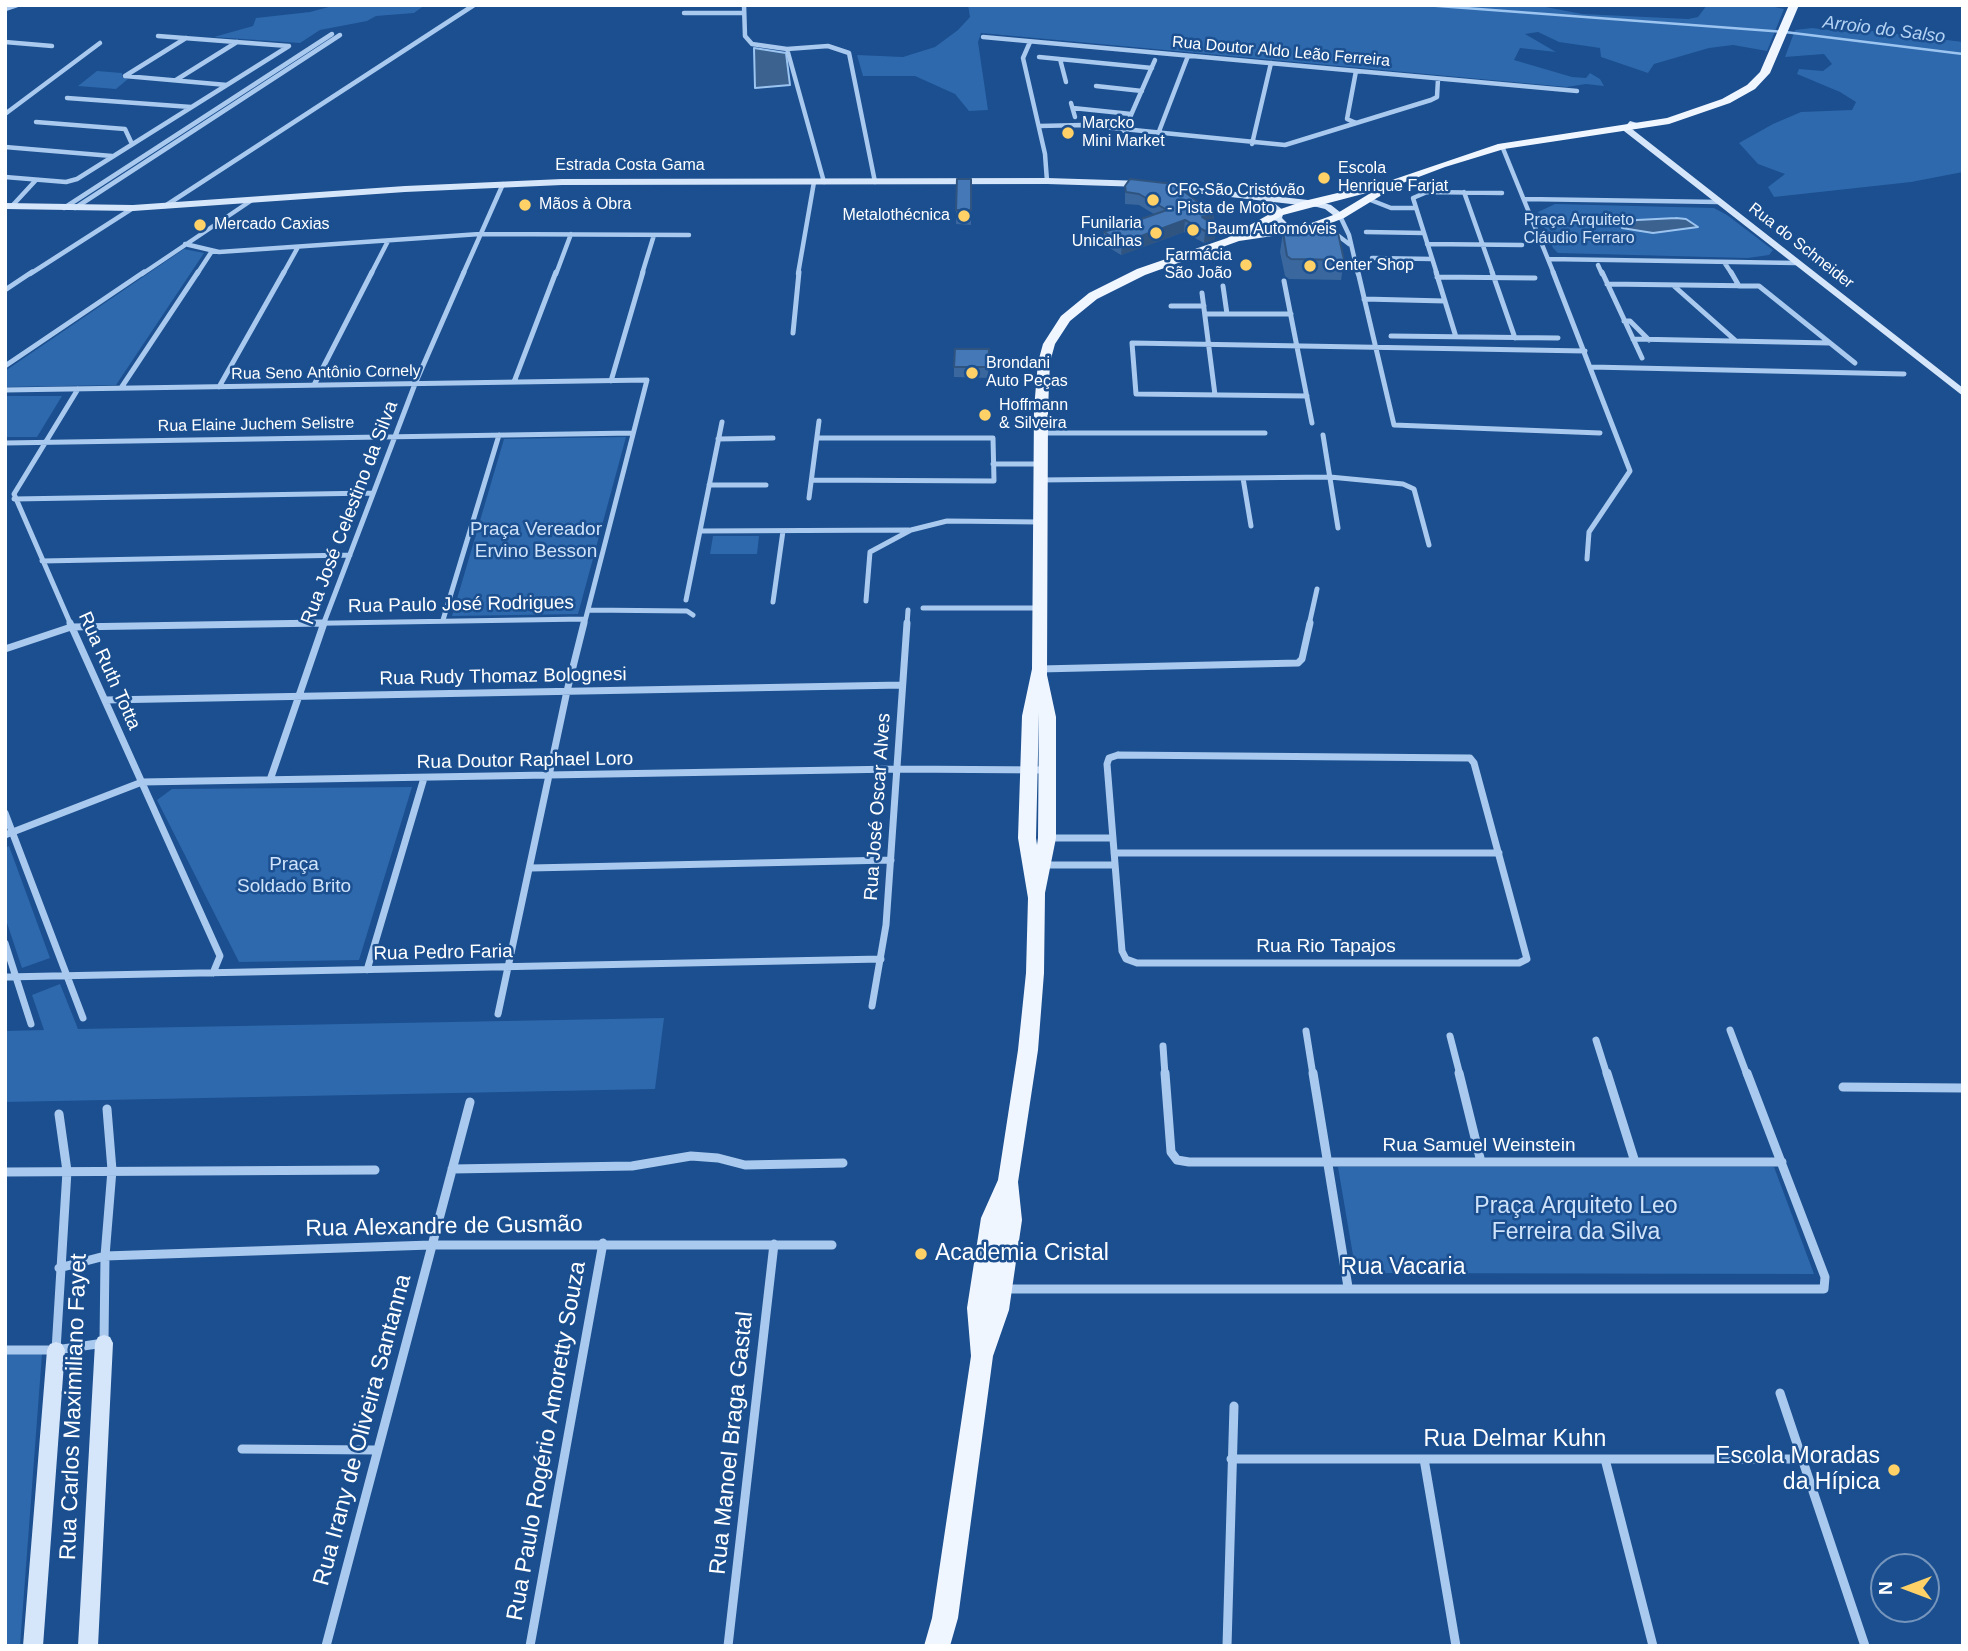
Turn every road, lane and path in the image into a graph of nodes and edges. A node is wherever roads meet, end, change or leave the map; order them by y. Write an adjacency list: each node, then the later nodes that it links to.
1 (17, 5): 5 (street)
2 (474, 5): 67 (street)
3 (744, 5): 7 (street)
4 (1794, 5): 41 (main road)
5 (5, 9)
6 (684, 13): 7 (street)
7 (744, 13): 18 (street)
8 (332, 34): 68 (street)
9 (340, 35): 69 (street)
10 (158, 36): 12 (street)
11 (983, 37): 15 (street, Rua Doutor Aldo Leão Ferreira)
12 (186, 38): 14 (street); 27 (street)
13 (5, 41): 17 (street)
14 (238, 42): 27 (street); 29 (street)
15 (1030, 42): 19 (street, Rua Doutor Aldo Leão Ferreira); 40 (street)
16 (100, 43): 35 (street)
17 (52, 46)
18 (788, 49): 54 (street); 55 (street)
19 (1188, 56): 23 (street, Rua Doutor Aldo Leão Ferreira); 43 (street)
20 (1039, 57): 21 (street)
21 (1059, 59): 24 (street); 28 (street)
22 (1155, 60): 24 (street)
23 (1271, 64): 25 (street, Rua Doutor Aldo Leão Ferreira); 47 (street)
24 (1152, 68): 31 (street)
25 (1356, 71): 26 (street, Rua Doutor Aldo Leão Ferreira); 39 (street)
26 (1438, 79): 32 (street, Rua Doutor Aldo Leão Ferreira); 39 (street)
27 (175, 80): 29 (street)
28 (1066, 82)
29 (227, 85): 34 (street)
30 (1096, 86): 31 (street)
31 (1142, 91): 36 (street)
32 (1577, 91)
33 (67, 98): 34 (street)
34 (191, 107): 45 (street)
35 (5, 114)
36 (1131, 114): 37 (street); 42 (street)
37 (1075, 117)
38 (36, 122): 44 (street)
39 (1356, 123): 47 (street)
40 (1039, 126): 42 (street); 53 (street)
41 (1630, 126): 48 (main road); 64 (main road, Rua do Schneider)
42 (1124, 131): 43 (street)
43 (1158, 134): 47 (street)
44 (128, 135): 45 (street); 46 (street)
45 (146, 135): 46 (street)
46 (132, 144): 50 (street)
47 (1252, 144)
48 (1502, 146): 56 (main road); 62 (street)
49 (5, 147): 50 (street)
50 (112, 156): 52 (street)
51 (5, 177): 52 (street)
52 (36, 180): 66 (street)
53 (1047, 181): 55 (main road, Estrada Costa Gama); 60 (main road, Estrada Costa Gama)
54 (819, 182): 55 (main road, Estrada Costa Gama); 57 (main road, Estrada Costa Gama); 113 (street)
55 (875, 182)
56 (1396, 182): 61 (main road); 65 (main road)
57 (503, 184): 63 (main road, Estrada Costa Gama); 76 (street, Rua José Celestino da Silva)
58 (1464, 192): 59 (street); 71 (street); 85 (street)
59 (1502, 192)
60 (1255, 198): 65 (main road, Estrada Costa Gama); 72 (main road, Estrada Costa Gama)
61 (1368, 199): 71 (street); 73 (main road)
62 (1524, 199): 64 (street); 92 (street)
63 (252, 200): 67 (main road, Estrada Costa Gama); 83 (street)
64 (1719, 202): 94 (main road, Rua do Schneider)
65 (1308, 203): 72 (main road); 73 (main road, Estrada Costa Gama)
66 (9, 206): 68 (main road, Estrada Costa Gama)
67 (164, 206): 70 (main road, Estrada Costa Gama)
68 (63, 208): 69 (main road, Estrada Costa Gama)
69 (74, 208): 70 (main road, Estrada Costa Gama)
70 (133, 208): 104 (street)
71 (1416, 208): 77 (street)
72 (1279, 213): 74 (main road, Estrada Costa Gama); 82 (main road)
73 (1340, 216): 74 (main road); 87 (street)
74 (1309, 228): 82 (main road); 87 (street)
75 (1366, 232): 77 (street)
76 (480, 233): 78 (street); 81 (street); 133 (street, Rua José Celestino da Silva)
77 (1424, 233): 84 (street)
78 (571, 234): 79 (street); 132 (street)
79 (654, 235): 80 (street); 131 (street)
80 (689, 235)
81 (388, 241): 88 (street); 134 (street)
82 (1231, 241): 146 (main road)
83 (185, 244): 89 (street); 128 (street)
84 (1427, 244): 85 (street); 91 (street)
85 (1483, 244): 86 (street); 97 (street)
86 (1522, 245)
87 (1351, 246): 106 (street)
88 (298, 247): 89 (street); 135 (street)
89 (212, 251): 137 (street)
90 (1373, 258): 91 (street)
91 (1432, 259): 96 (street)
92 (1548, 259): 93 (street); 125 (street)
93 (1724, 262): 94 (street); 103 (street)
94 (1796, 263): 139 (main road, Rua do Schneider)
95 (1598, 265): 100 (street)
96 (1437, 277): 97 (street); 107 (street)
97 (1495, 278): 98 (street); 116 (street)
98 (1535, 278)
99 (1284, 281): 111 (street)
100 (1607, 284): 101 (street); 112 (street)
101 (1674, 285): 103 (street); 120 (street)
102 (1223, 286): 110 (street)
103 (1738, 286): 121 (street)
104 (5, 290)
105 (1202, 293): 109 (street)
106 (1364, 299): 107 (street); 124 (street)
107 (1445, 301): 115 (street)
108 (1171, 306): 109 (street)
109 (1204, 310): 110 (street); 122 (street)
110 (1227, 314): 111 (street)
111 (1291, 314): 123 (street)
112 (1625, 321): 118 (street); 119 (street)
113 (793, 333)
114 (1391, 336): 115 (street)
115 (1456, 337): 116 (street)
116 (1516, 338): 117 (street)
117 (1558, 338)
118 (1633, 339): 119 (street); 126 (street)
119 (1649, 340): 120 (street)
120 (1737, 341): 121 (street)
121 (1830, 343): 127 (street)
122 (1209, 344): 123 (street); 140 (street); 140 (street)
123 (1297, 346): 124 (street); 141 (street)
124 (1376, 348): 125 (street); 148 (street)
125 (1585, 351): 129 (street)
126 (1642, 358)
127 (1855, 363)
128 (5, 366)
129 (1591, 367): 130 (street); 176 (street)
130 (1904, 374)
131 (611, 381): 132 (street, Rua Seno Antônio Cornely); 145 (street, Rua Seno Antônio Cornely)
132 (513, 382): 133 (street, Rua Seno Antônio Cornely)
133 (415, 384): 134 (street, Rua Seno Antônio Cornely); 151 (street, Rua José Celestino da Silva)
134 (314, 385): 135 (street, Rua Seno Antônio Cornely)
135 (219, 387): 137 (street, Rua Seno Antônio Cornely)
136 (78, 388): 137 (street, Rua Seno Antônio Cornely); 138 (street, Rua Seno Antônio Cornely); 155 (street)
137 (121, 388)
138 (5, 390)
139 (1963, 393)
140 (1215, 395): 141 (street)
141 (1307, 396): 144 (street)
142 (819, 421): 153 (street)
143 (722, 422): 154 (street)
144 (1312, 423)
145 (633, 433): 149 (street, Rua Elaine Juchem Selistre); 184 (street)
146 (1041, 433): 147 (street); 158 (main road)
147 (1265, 433)
148 (1600, 433)
149 (499, 435): 151 (street, Rua Elaine Juchem Selistre); 188 (street)
150 (1323, 435): 160 (street)
151 (395, 437): 155 (street, Rua Elaine Juchem Selistre); 165 (street, Rua José Celestino da Silva)
152 (773, 438): 154 (street)
153 (817, 438): 157 (street); 161 (street)
154 (718, 439): 163 (street)
155 (46, 442): 156 (street, Rua Elaine Juchem Selistre); 167 (street)
156 (5, 443)
157 (993, 464): 158 (street); 161 (street)
158 (1040, 464): 162 (main road)
159 (1243, 478): 160 (street); 162 (street); 169 (street)
160 (1330, 478): 170 (street); 174 (street)
161 (811, 480): 166 (street)
162 (1040, 480): 168 (main road)
163 (709, 485): 164 (street); 172 (street)
164 (766, 485)
165 (373, 494): 167 (street); 175 (street, Rua José Celestino da Silva)
166 (809, 498)
167 (14, 499): 177 (street, Rua Ruth Totta)
168 (1040, 522): 171 (street); 183 (main road)
169 (1251, 526)
170 (1338, 528)
171 (911, 530): 173 (street); 180 (street)
172 (700, 531): 173 (street); 179 (street)
173 (783, 531): 181 (street)
174 (1429, 545)
175 (350, 555): 177 (street); 189 (street, Rua José Celestino da Silva)
176 (1587, 559)
177 (41, 561): 190 (street, Rua Ruth Totta)
178 (1317, 589): 192 (street)
179 (685, 600)
180 (866, 601)
181 (773, 602)
182 (923, 608): 183 (street)
183 (1041, 608): 192 (main road)
184 (588, 610): 186 (street); 187 (street)
185 (908, 610): 193 (street, Rua José Oscar Alves)
186 (693, 615)
187 (585, 619): 188 (street, Rua Paulo José Rodrigues); 194 (street)
188 (443, 620): 189 (street, Rua Paulo José Rodrigues)
189 (324, 623): 190 (street, Rua Paulo José Rodrigues); 195 (street, Rua José Celestino da Silva)
190 (71, 627): 191 (street, Rua Paulo José Rodrigues); 196 (street, Rua Ruth Totta)
191 (5, 649)
192 (1040, 669): 198 (main road); 199 (main road)
193 (902, 685): 194 (street, Rua Rudy Thomaz Bolognesi); 197 (street, Rua José Oscar Alves)
194 (567, 691): 195 (street, Rua Rudy Thomaz Bolognesi); 200 (street)
195 (299, 696): 196 (street, Rua Rudy Thomaz Bolognesi); 202 (street, Rua José Celestino da Silva)
196 (104, 700): 203 (street, Rua Ruth Totta)
197 (897, 769): 198 (street, Rua Doutor Raphael Loro); 200 (street, Rua Doutor Raphael Loro); 210 (street, Rua José Oscar Alves)
198 (1029, 770): 199 (street, Rua Doutor Raphael Loro); 214 (main road)
199 (1048, 770): 206 (main road)
200 (550, 776): 201 (street, Rua Doutor Raphael Loro); 213 (street)
201 (424, 778): 202 (street, Rua Doutor Raphael Loro); 218 (street)
202 (270, 780): 203 (street, Rua Doutor Raphael Loro)
203 (142, 782): 205 (street, Rua Doutor Raphael Loro); 219 (street, Rua Ruth Totta)
204 (5, 813): 205 (street)
205 (9, 833): 221 (street)
206 (1047, 838): 207 (street); 211 (main road)
207 (1113, 838): 208 (street); 209 (street)
208 (1114, 853): 209 (street); 212 (street)
209 (1499, 853): 212 (street, Rua Rio Tapajos)
210 (891, 860): 213 (street); 216 (street, Rua José Oscar Alves)
211 (1044, 865): 212 (street); 214 (main road)
212 (1115, 865)
213 (531, 868): 217 (street)
214 (1037, 898): 254 (main road)
215 (5, 943): 220 (street)
216 (881, 959): 217 (street, Rua Pedro Faria); 223 (street, Rua José Oscar Alves)
217 (508, 967): 218 (street, Rua Pedro Faria); 224 (street)
218 (367, 970): 219 (street, Rua Pedro Faria)
219 (213, 973): 221 (street, Rua Pedro Faria)
220 (16, 976): 221 (street, Rua Pedro Faria); 222 (street, Rua Pedro Faria); 226 (street)
221 (66, 976): 225 (street)
222 (5, 977)
223 (872, 1006)
224 (498, 1014)
225 (83, 1018)
226 (31, 1024)
227 (1730, 1030): 240 (street)
228 (1306, 1031): 237 (street)
229 (1450, 1036): 238 (street)
230 (1596, 1041): 239 (street)
231 (1163, 1046): 237 (street, Rua Samuel Weinstein)
232 (1843, 1087): 233 (street)
233 (1963, 1088)
234 (470, 1102): 242 (street, Rua Irany de Oliveira Santanna)
235 (107, 1109): 243 (street, Rua Carlos Maximiliano Fayet)
236 (59, 1114): 245 (street, Rua Carlos Maximiliano Fayet)
237 (1328, 1162): 238 (street, Rua Samuel Weinstein); 253 (street)
238 (1481, 1162): 239 (street, Rua Samuel Weinstein)
239 (1636, 1162): 240 (street, Rua Samuel Weinstein)
240 (1782, 1162): 253 (street, Rua Vacaria)
241 (843, 1163): 242 (street)
242 (452, 1169): 249 (street, Rua Irany de Oliveira Santanna)
243 (112, 1170): 244 (street); 245 (street); 251 (street, Rua Carlos Maximiliano Fayet)
244 (375, 1170)
245 (67, 1171): 246 (street); 252 (street, Rua Carlos Maximiliano Fayet)
246 (5, 1172)
247 (603, 1243): 248 (street, Rua Alexandre de Gusmão); 249 (street, Rua Alexandre de Gusmão); 270 (street, Rua Paulo Rogério Amoretty Souza)
248 (774, 1244): 250 (street, Rua Alexandre de Gusmão); 271 (street, Rua Manoel Braga Gastal)
249 (431, 1245): 251 (street, Rua Alexandre de Gusmão); 261 (street, Rua Irany de Oliveira Santanna)
250 (832, 1245)
251 (105, 1256): 252 (street, Rua Alexandre de Gusmão); 255 (street, Rua Carlos Maximiliano Fayet)
252 (59, 1268): 257 (street, Rua Carlos Maximiliano Fayet)
253 (1348, 1287): 254 (street, Rua Vacaria)
254 (991, 1289): 266 (main road)
255 (103, 1343): 257 (street); 268 (main road, Rua Carlos Maximiliano Fayet)
256 (5, 1350): 257 (street)
257 (56, 1350): 267 (main road, Rua Carlos Maximiliano Fayet)
258 (1780, 1393): 265 (street)
259 (1234, 1406): 262 (street)
260 (242, 1450): 261 (street)
261 (376, 1450): 269 (street, Rua Irany de Oliveira Santanna)
262 (1231, 1459): 263 (street, Rua Delmar Kuhn); 274 (street)
263 (1424, 1459): 264 (street, Rua Delmar Kuhn); 275 (street)
264 (1605, 1459): 265 (street, Rua Delmar Kuhn); 276 (street)
265 (1800, 1459): 277 (street)
266 (945, 1618): 272 (main road); 273 (main road)
267 (33, 1646)
268 (88, 1646)
269 (326, 1646)
270 (530, 1646)
271 (728, 1646)
272 (937, 1646)
273 (946, 1646)
274 (1227, 1646)
275 (1456, 1646)
276 (1653, 1646)
277 (1865, 1646)

